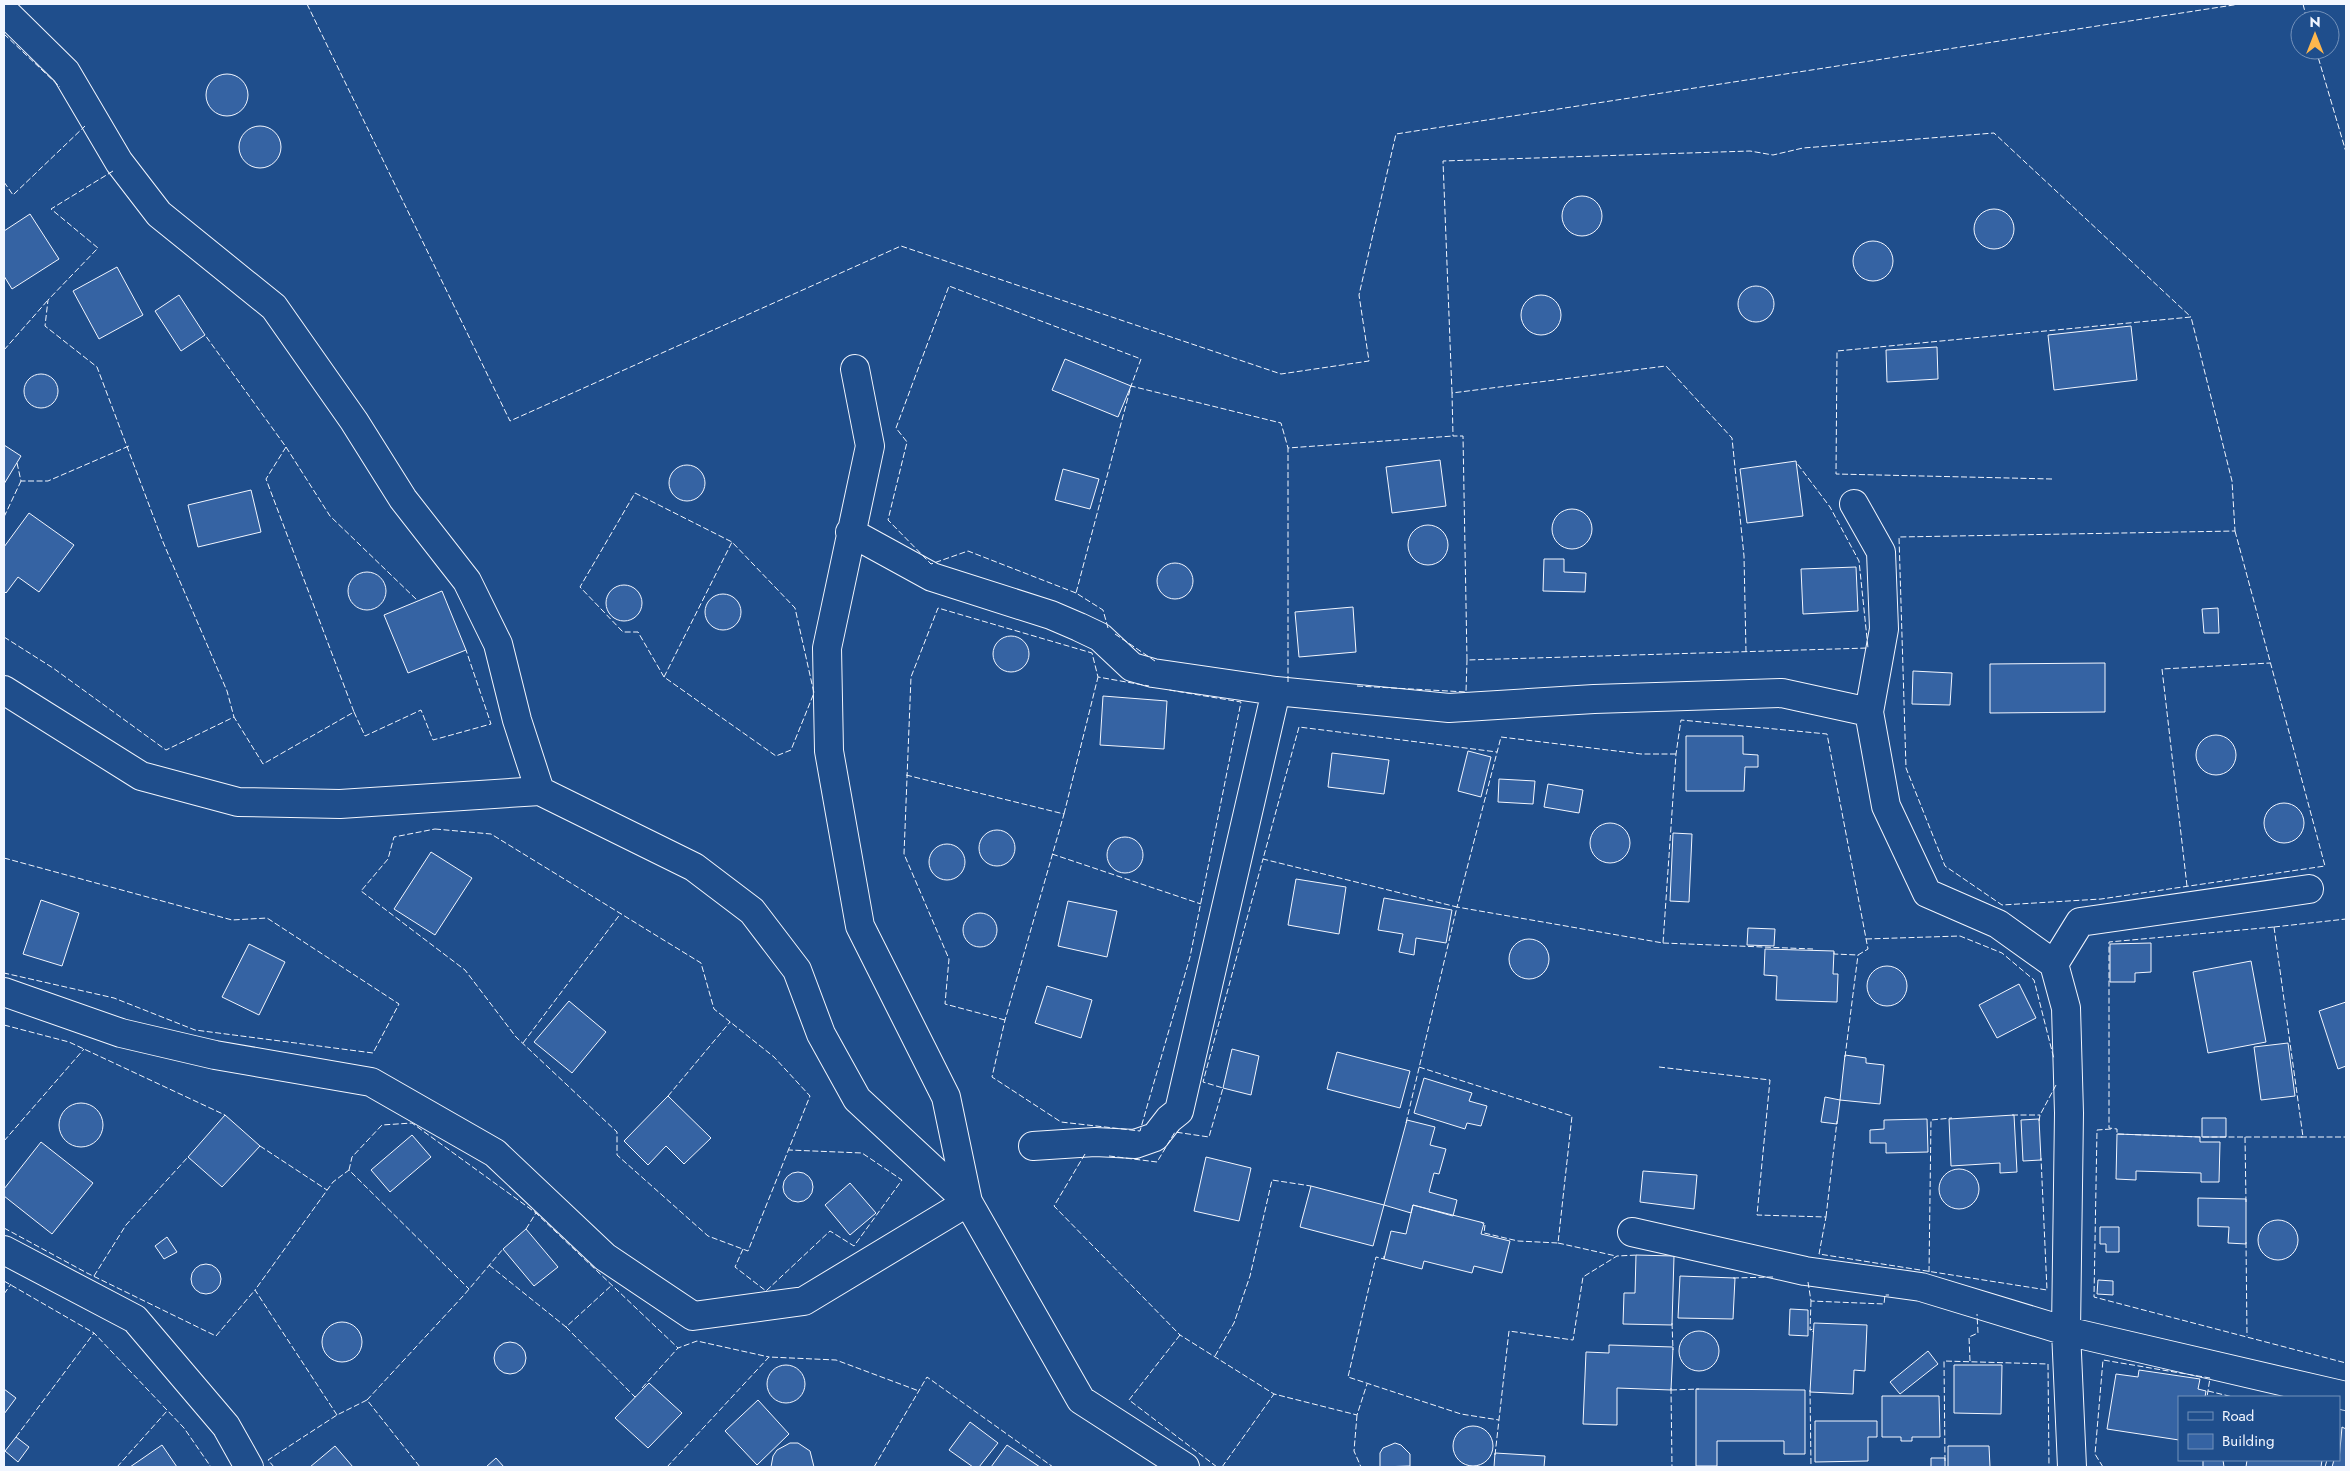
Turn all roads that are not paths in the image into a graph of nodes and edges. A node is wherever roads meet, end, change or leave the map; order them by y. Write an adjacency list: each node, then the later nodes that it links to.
1 (4, 11): 8 (street)
2 (855, 369): 4 (street)
3 (1854, 504): 7 (street)
4 (850, 532): 6 (street); 13 (street)
5 (4, 690): 8 (street)
6 (1276, 691): 7 (street); 12 (street)
7 (1869, 712): 10 (street)
8 (540, 791): 13 (street)
9 (2309, 889): 10 (street)
10 (2054, 964): 16 (street)
11 (4, 992): 13 (street)
12 (1033, 1146)
13 (968, 1202): 19 (street)
14 (1632, 1232): 16 (street)
15 (4, 1250): 18 (street)
16 (2066, 1331): 17 (street); 20 (street)
17 (2346, 1396)
18 (249, 1467)
19 (1185, 1467)
20 (2072, 1467)

